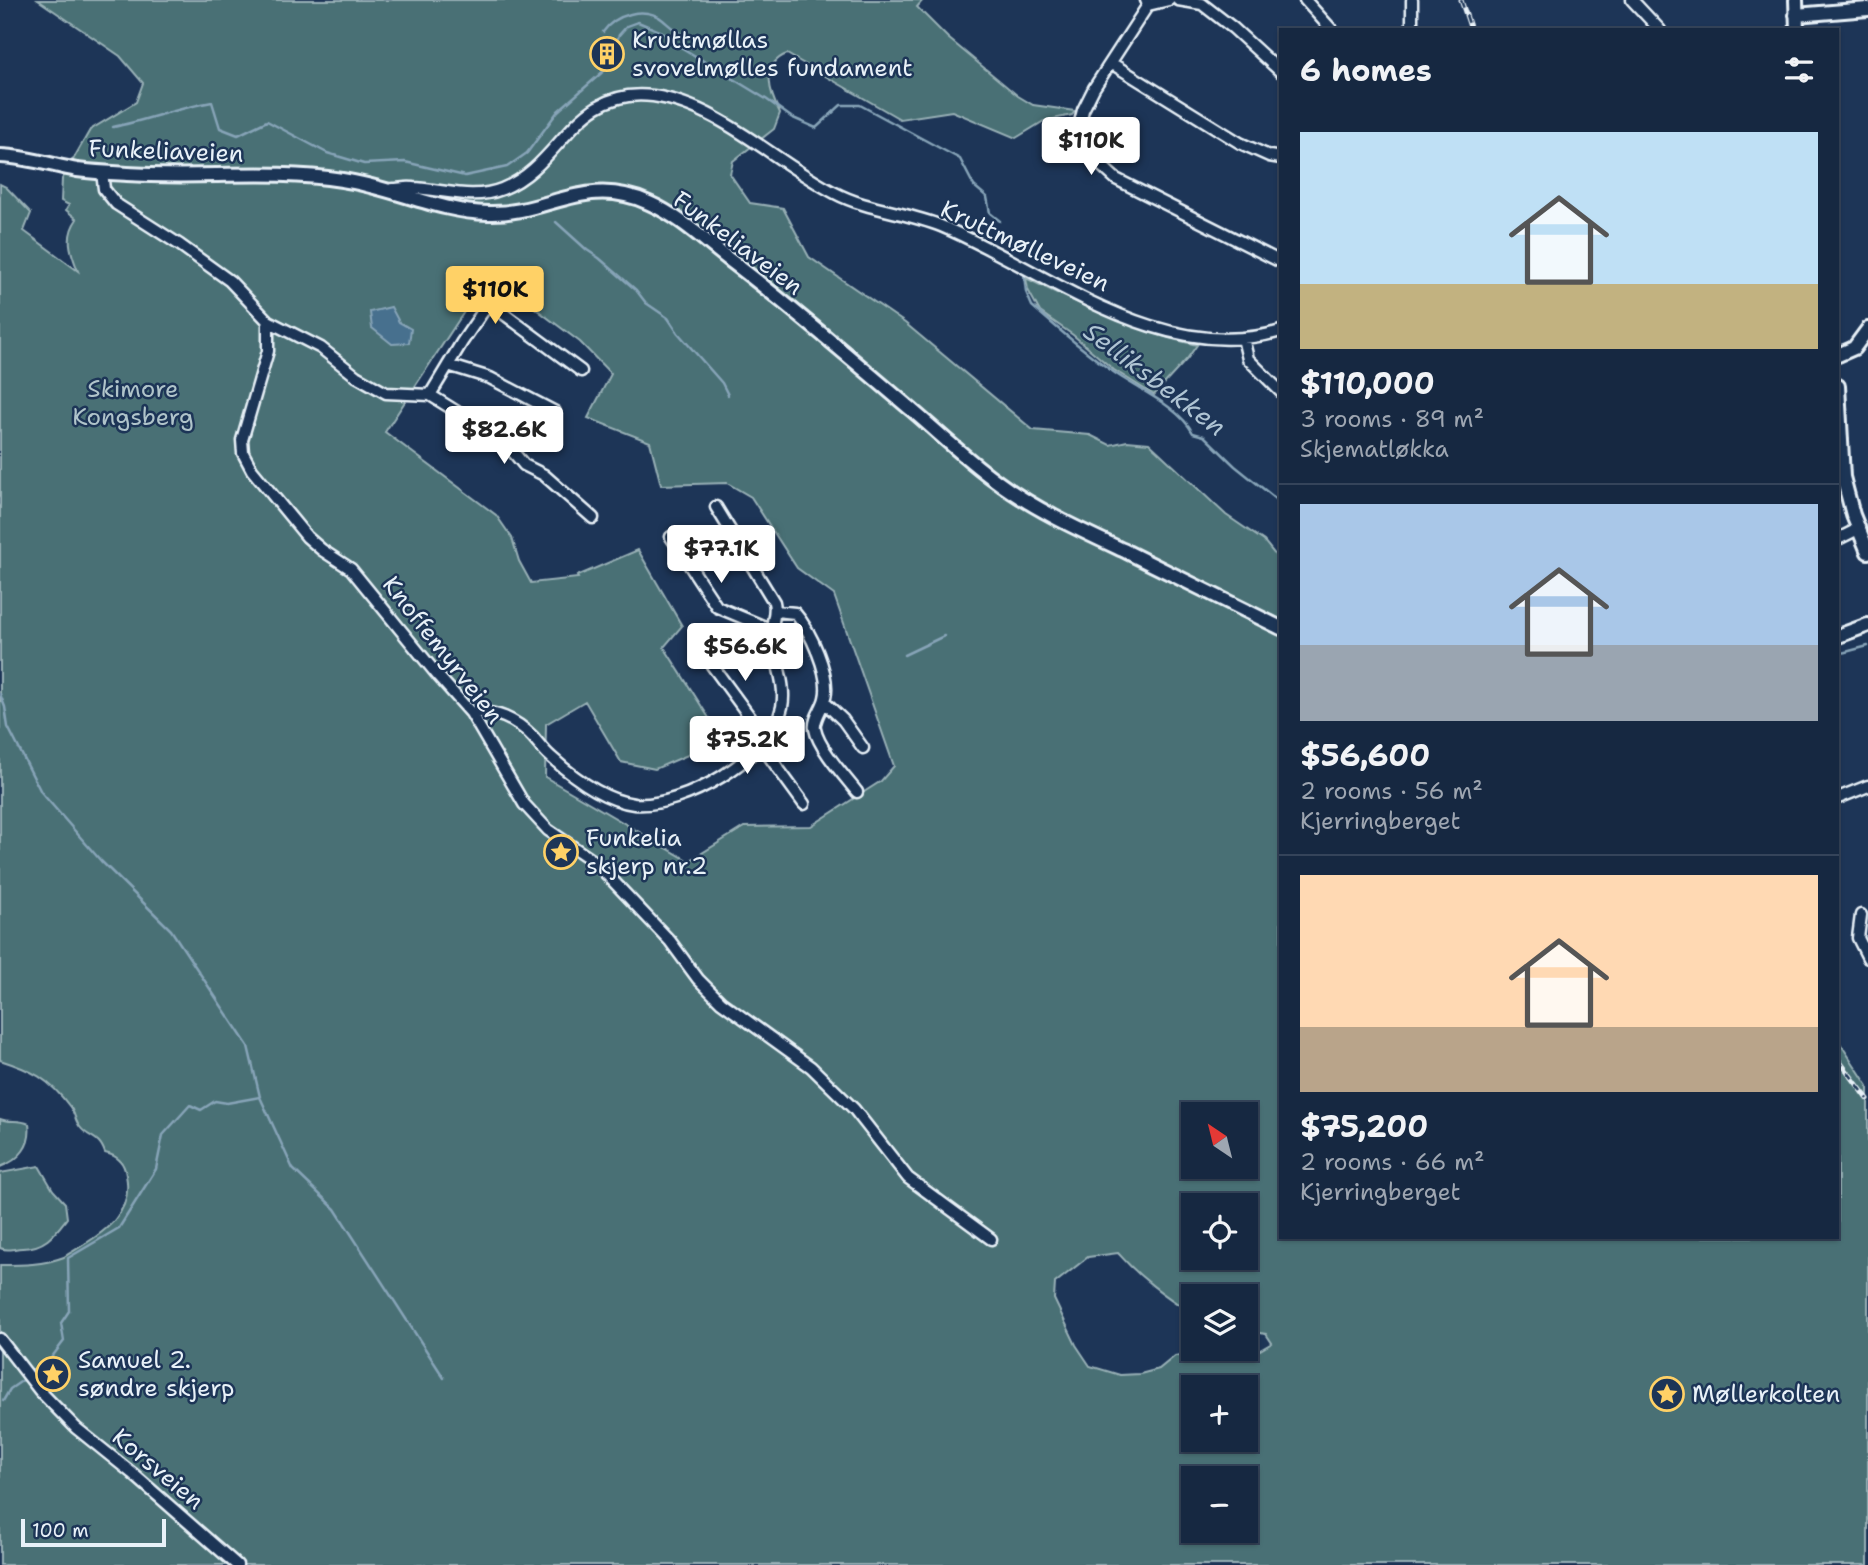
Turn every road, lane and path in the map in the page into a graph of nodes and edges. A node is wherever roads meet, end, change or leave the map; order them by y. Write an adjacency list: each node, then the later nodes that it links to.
1 (1169, 0): 7 (street)
2 (1178, 0): 15 (street)
3 (1305, 0): 10 (street)
4 (1412, 0): 11 (street)
5 (1632, 0): 12 (street)
6 (1796, 0): 9 (street)
7 (1147, 3): 14 (street)
8 (1868, 9): 9 (street)
9 (1797, 15): 13 (street)
10 (1330, 28)
11 (1412, 28)
12 (1658, 28)
13 (1797, 28)
14 (1111, 63): 17 (street); 20 (street)
15 (1279, 70)
16 (0, 156): 18 (street, Funkeliaveien)
17 (1279, 158)
18 (102, 172): 19 (street, Funkeliaveien); 21 (street)
19 (391, 190): 24 (street, Kruttmølleveien); 40 (street, Funkeliaveien)
20 (1279, 261)
21 (268, 321): 29 (street); 45 (street, Knoffemyrveien)
22 (1868, 329): 25 (street)
23 (1279, 331): 24 (street, Kruttmølleveien)
24 (1243, 338): 28 (street)
25 (1839, 355)
26 (448, 365): 27 (street); 29 (street); 31 (street)
27 (581, 372)
28 (1279, 390)
29 (430, 395): 33 (street)
30 (1839, 404): 34 (street)
31 (555, 412)
32 (716, 507): 38 (street)
33 (593, 518)
34 (1858, 529): 36 (street); 37 (street)
35 (671, 537): 41 (street)
36 (1839, 538)
37 (1868, 552)
38 (776, 611): 41 (street); 44 (street)
39 (1868, 625): 42 (street)
40 (1279, 627)
41 (772, 630): 46 (street)
42 (1839, 636)
43 (700, 649): 46 (street)
44 (824, 702): 47 (street); 49 (street)
45 (471, 713): 46 (street); 54 (street, Knoffemyrveien)
46 (764, 741): 51 (street)
47 (863, 748)
48 (1868, 786): 50 (street)
49 (857, 792)
50 (1839, 798)
51 (804, 804)
52 (1861, 915): 53 (street)
53 (1868, 958)
54 (991, 1239)
55 (0, 1339): 56 (street, Korsveien)
56 (237, 1565)

